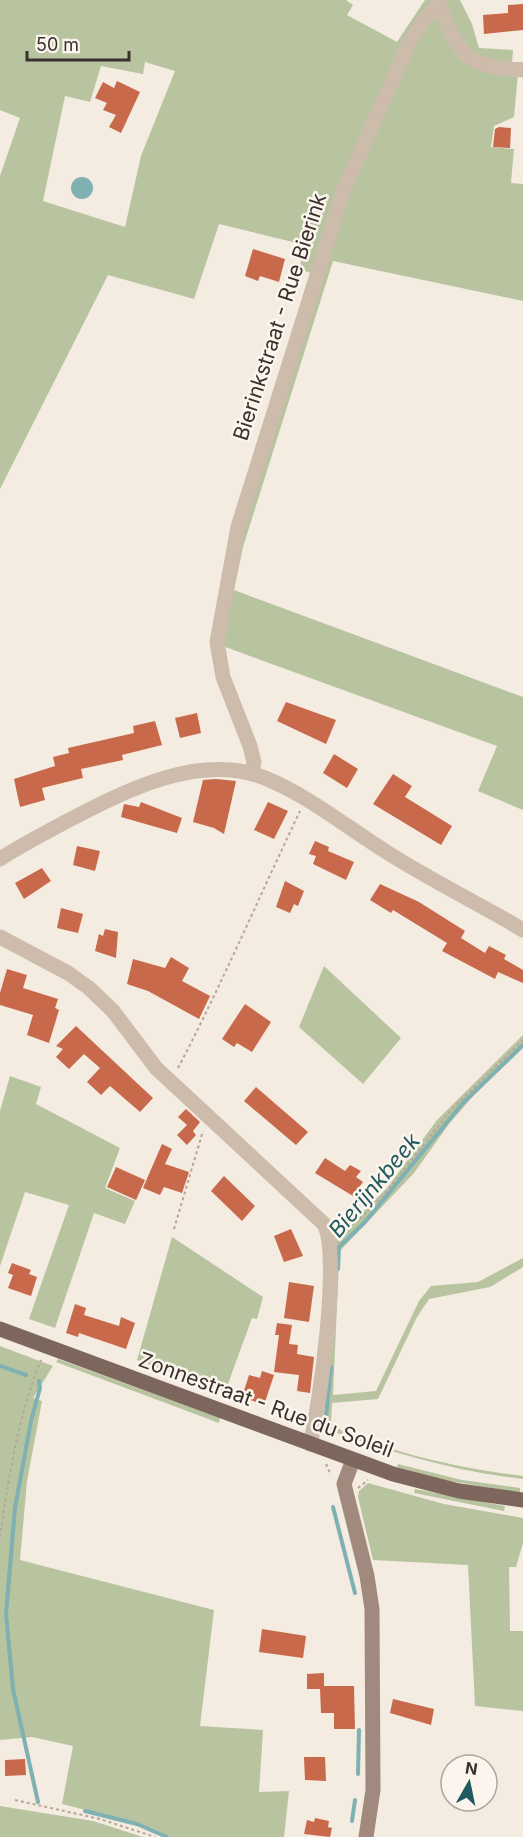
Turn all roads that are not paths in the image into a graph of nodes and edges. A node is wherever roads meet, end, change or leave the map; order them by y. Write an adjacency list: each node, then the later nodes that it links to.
1 (438, 3): 2 (street, Bierinkstraat - Rue Bierink); 3 (street, Bierinkstraat - Rue Bierink)
2 (523, 70)
3 (252, 774): 4 (street); 5 (street)
4 (0, 859)
5 (523, 930)
6 (0, 937): 8 (street)
7 (0, 1329): 8 (main road, Zonnestraat - Rue du Soleil)
8 (310, 1444): 9 (main road, Zonnestraat - Rue du Soleil)
9 (353, 1460): 10 (main road, Zonnestraat - Rue du Soleil); 11 (street)
10 (523, 1500)
11 (366, 1837)

